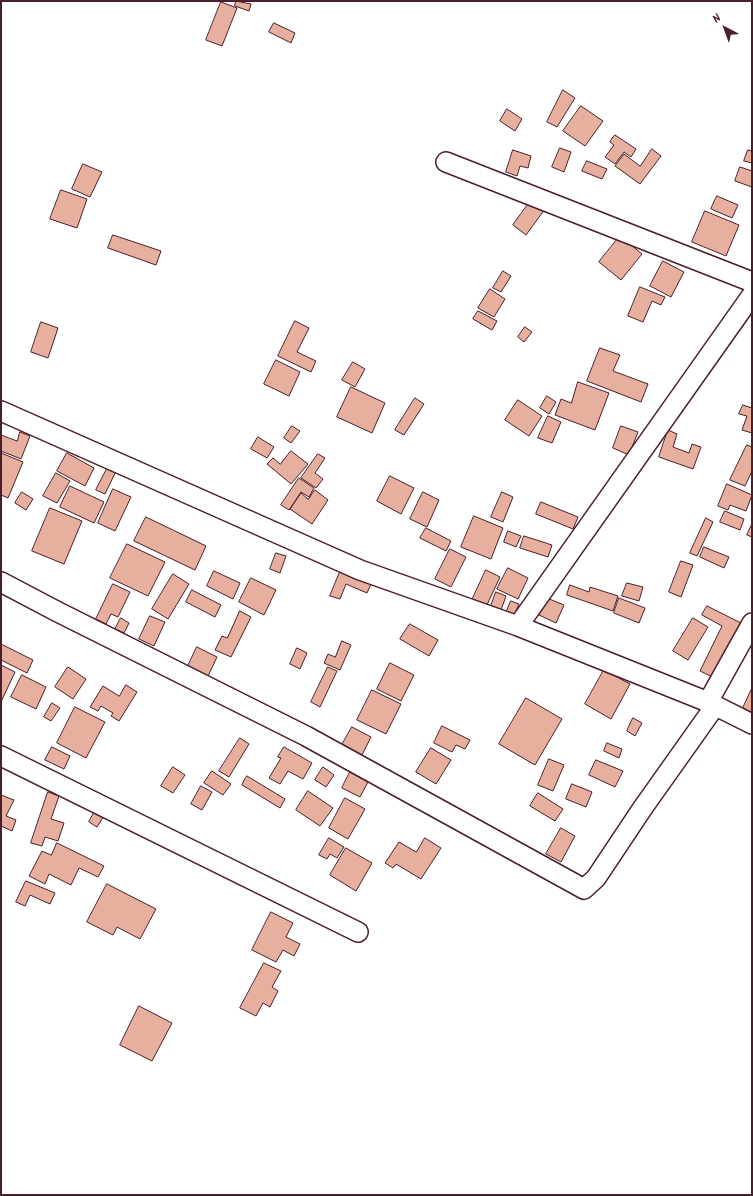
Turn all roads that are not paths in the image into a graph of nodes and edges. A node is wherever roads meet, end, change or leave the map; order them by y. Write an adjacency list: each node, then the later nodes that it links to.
1 (446, 162): 2 (street)
2 (752, 282)
3 (752, 296): 7 (street)
4 (1, 411): 7 (street)
5 (1, 582): 8 (street)
6 (752, 624): 8 (street)
7 (518, 626): 8 (street)
8 (712, 704): 9 (street)
9 (752, 724)
10 (1, 756): 11 (street)
11 (358, 932)

